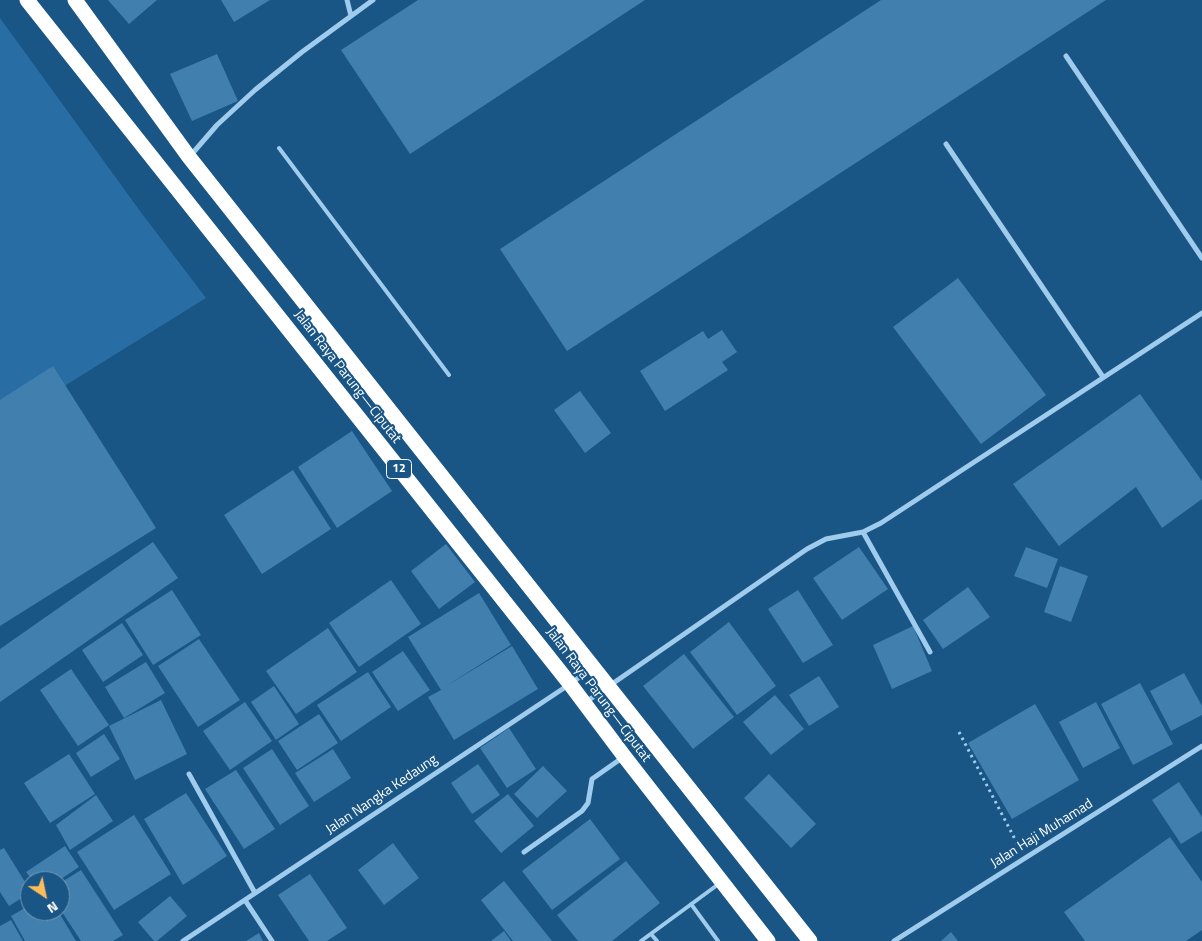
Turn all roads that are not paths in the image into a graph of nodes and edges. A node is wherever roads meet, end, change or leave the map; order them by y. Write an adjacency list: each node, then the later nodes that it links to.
1 (27, 0): 13 (highway, Jalan Raya Parung—Ciputat / 12)
2 (75, 0): 9 (highway, Jalan Raya Parung—Ciputat / 12)
3 (347, 0): 5 (street)
4 (373, 0): 5 (street)
5 (352, 16): 9 (street)
6 (1066, 56): 10 (street)
7 (946, 144): 15 (street)
8 (279, 148): 14 (lane)
9 (188, 157): 11 (highway, Jalan Raya Parung—Ciputat / 12)
10 (1202, 258)
11 (300, 300): 13 (highway); 17 (highway, Jalan Raya Parung—Ciputat / 12)
12 (1202, 313): 15 (street)
13 (278, 316): 18 (highway, Jalan Raya Parung—Ciputat / 12)
14 (449, 375)
15 (1103, 378): 16 (street)
16 (863, 532): 19 (street); 22 (street)
17 (502, 554): 18 (highway); 20 (highway, Jalan Raya Parung—Ciputat / 12)
18 (481, 571): 21 (highway, Jalan Raya Parung—Ciputat / 12)
19 (930, 652)
20 (592, 667): 21 (street, Jalan Nangka Kedaung); 22 (highway, Jalan Raya Parung—Ciputat / 12)
21 (570, 684): 23 (highway, Jalan Raya Parung—Ciputat / 12); 29 (street, Jalan Nangka Kedaung)
22 (607, 686): 23 (street); 39 (highway, Jalan Raya Parung—Ciputat / 12)
23 (584, 703): 25 (highway, Jalan Raya Parung—Ciputat / 12)
24 (1202, 746): 40 (street, Jalan Haji Muhamad)
25 (624, 756): 27 (street); 28 (highway, Jalan Raya Parung—Ciputat / 12)
26 (189, 774): 29 (street)
27 (524, 852)
28 (722, 882): 31 (lane); 38 (highway, Jalan Raya Parung—Ciputat / 12)
29 (255, 893): 30 (street, Jalan Nangka Kedaung)
30 (244, 900): 33 (street, Jalan Nangka Kedaung); 34 (street)
31 (691, 904): 32 (lane); 37 (lane)
32 (651, 934): 35 (lane); 36 (lane)
33 (183, 941)
34 (272, 941)
35 (641, 941)
36 (656, 941)
37 (718, 941)
38 (768, 941)
39 (810, 941)
40 (894, 941)

